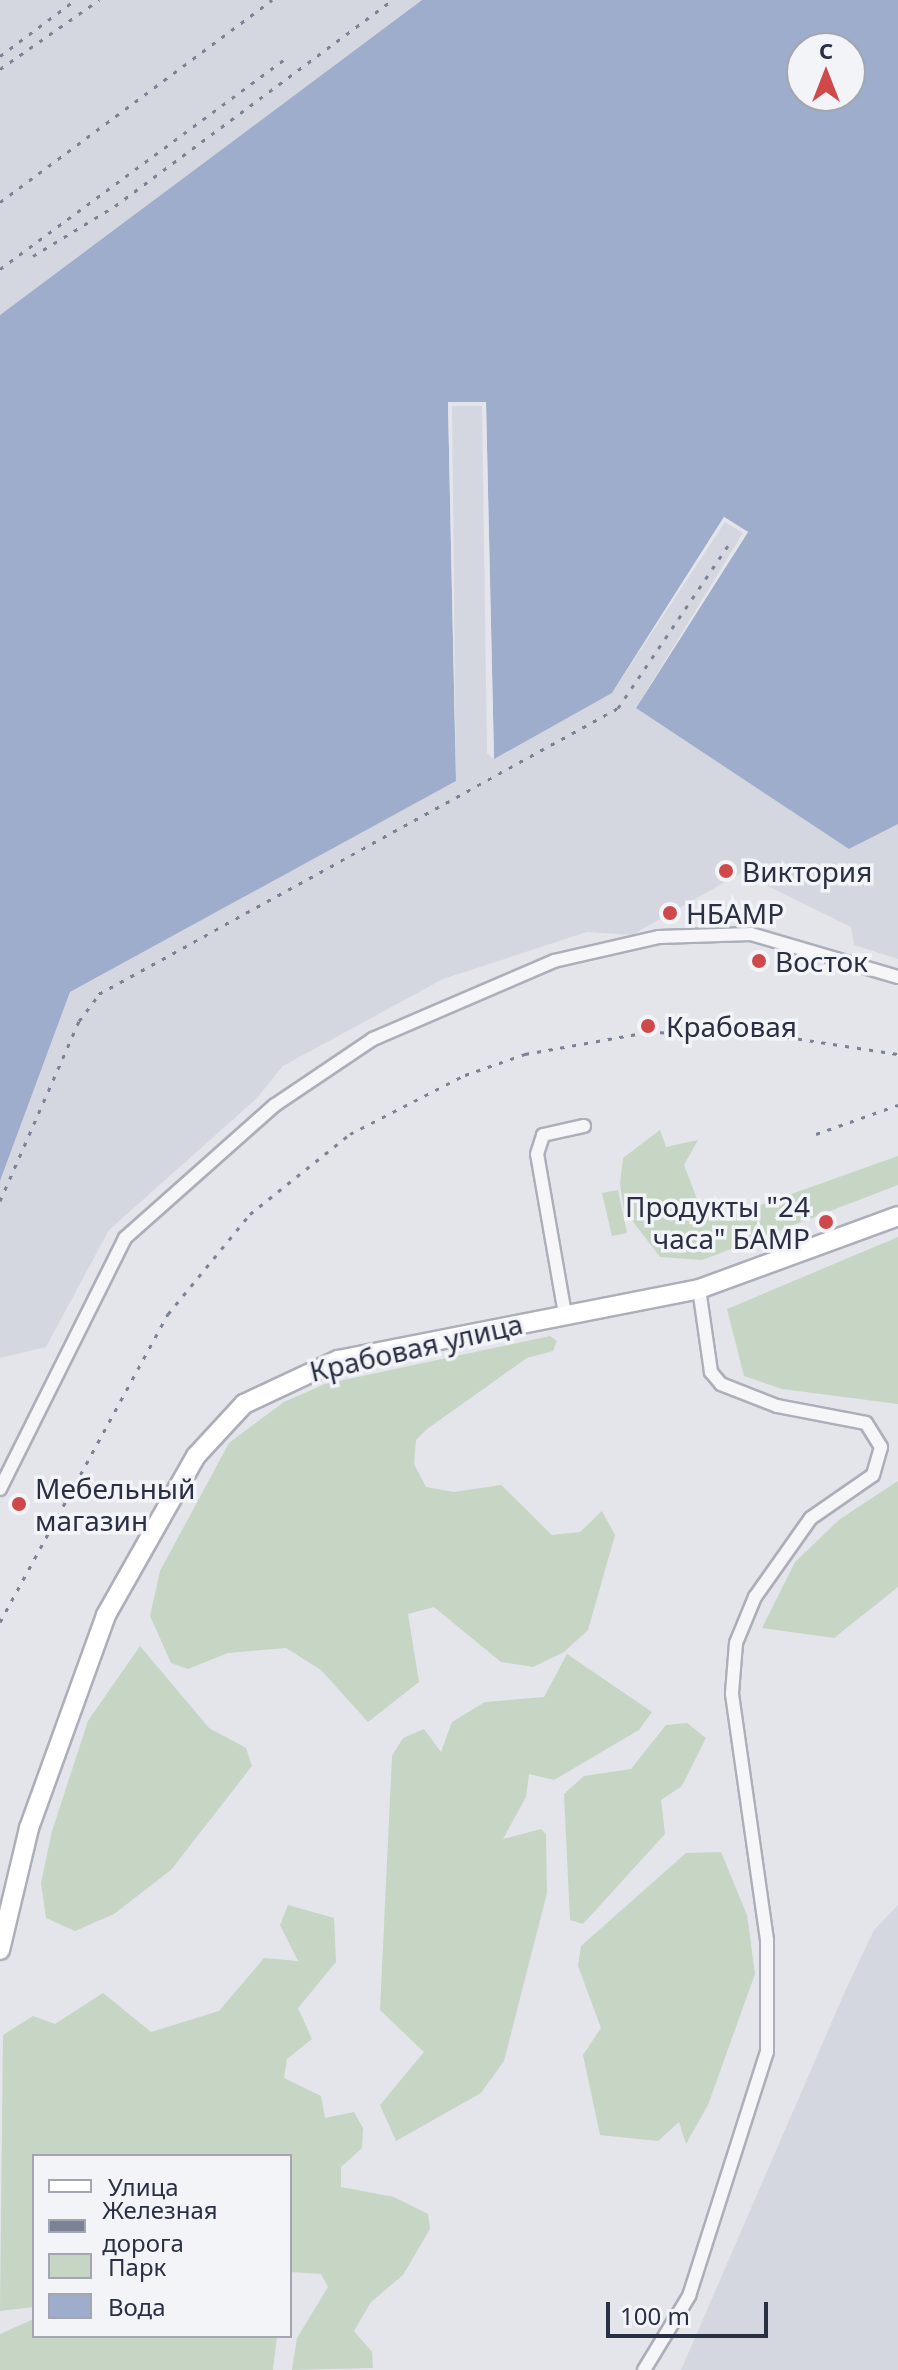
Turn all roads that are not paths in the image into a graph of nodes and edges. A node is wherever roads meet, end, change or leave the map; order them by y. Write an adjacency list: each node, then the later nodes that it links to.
1 (898, 977): 6 (street)
2 (584, 1126): 5 (street)
3 (898, 1216): 4 (main road, Крабовая улица)
4 (699, 1289): 5 (main road, Крабовая улица); 8 (street)
5 (565, 1314): 7 (main road, Крабовая улица)
6 (0, 1489)
7 (0, 1950)
8 (644, 2370)

